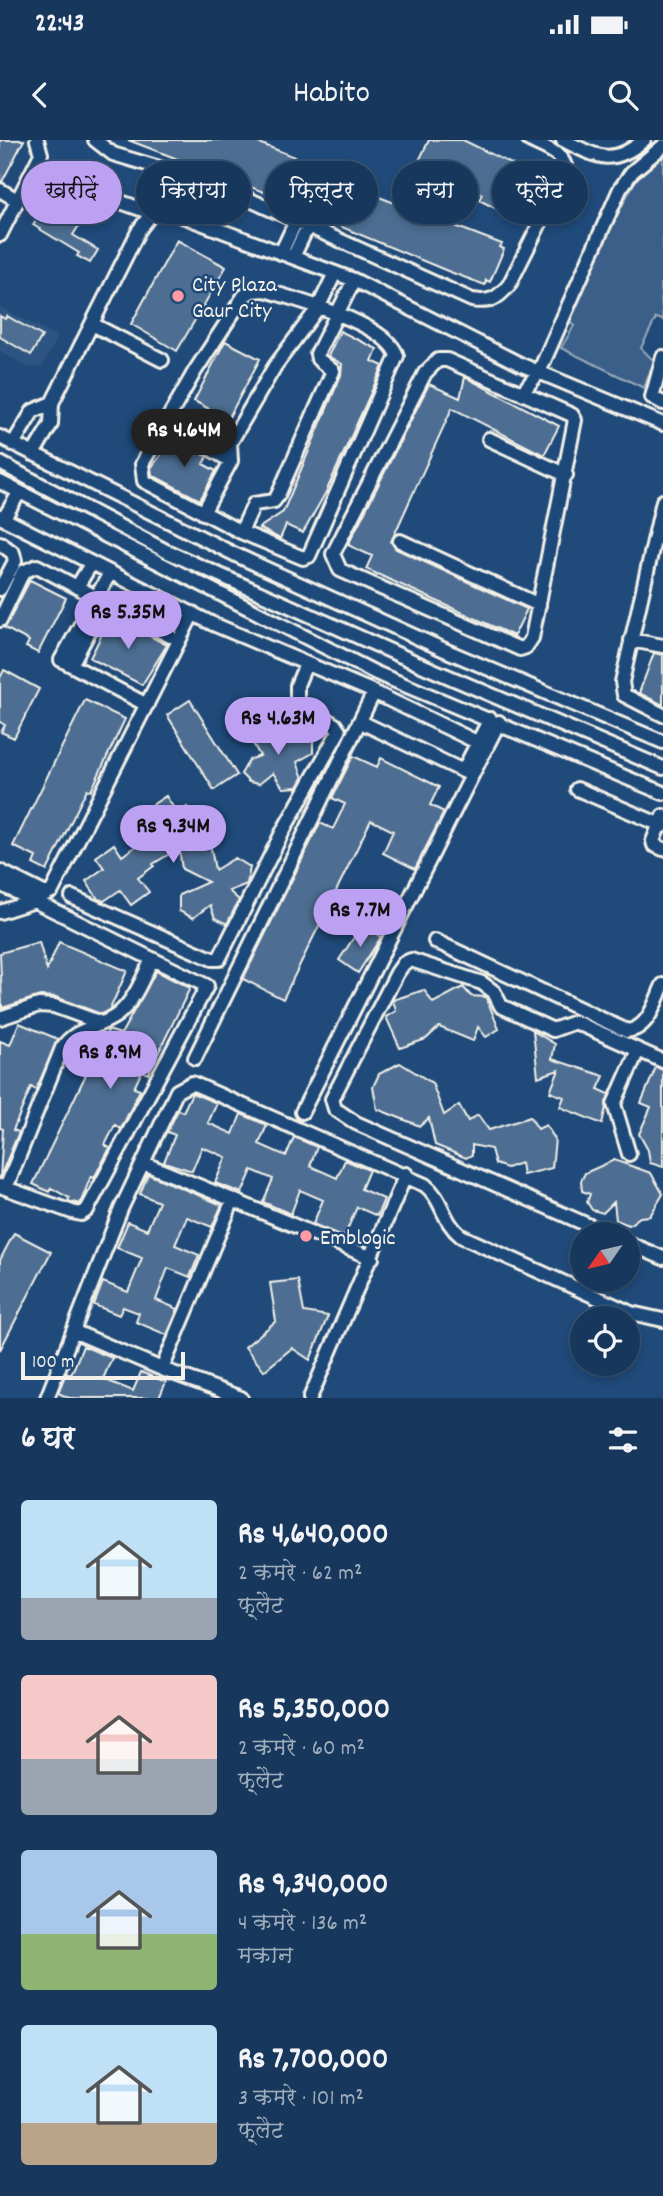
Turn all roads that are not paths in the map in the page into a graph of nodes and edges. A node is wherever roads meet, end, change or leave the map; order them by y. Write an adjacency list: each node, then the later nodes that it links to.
1 (37, 140): 7 (street)
2 (95, 140): 11 (street)
3 (528, 140): 15 (street)
4 (563, 140): 5 (street)
5 (644, 140)
6 (663, 146): 26 (street)
7 (38, 161)
8 (0, 190): 10 (street)
9 (21, 193): 10 (street)
10 (17, 200): 16 (street)
11 (265, 206)
12 (144, 224): 22 (street)
13 (207, 224): 17 (street)
14 (302, 224): 17 (street)
15 (304, 224)
16 (0, 235)
17 (287, 255): 18 (street)
18 (335, 273): 19 (street); 20 (street)
19 (354, 280): 21 (street); 25 (street)
20 (318, 308): 21 (street); 30 (street); 36 (street)
21 (337, 314): 44 (street); 44 (street)
22 (92, 324): 24 (street); 28 (street)
23 (663, 357): 29 (street)
24 (162, 360)
25 (522, 365): 26 (street); 27 (street)
26 (539, 372): 27 (street); 31 (street)
27 (517, 390): 38 (street); 52 (street)
28 (52, 403): 34 (street); 35 (street)
29 (663, 404)
30 (166, 422): 36 (street); 42 (street)
31 (663, 424)
32 (0, 437): 34 (street)
33 (489, 439): 38 (street)
34 (13, 444): 35 (street)
35 (33, 454): 64 (street)
36 (231, 461): 42 (street)
37 (0, 463): 66 (street)
38 (566, 475): 52 (street)
39 (0, 482): 40 (street)
40 (19, 493): 43 (street); 62 (street)
41 (663, 501): 56 (street)
42 (203, 513): 44 (street)
43 (2, 518): 47 (street)
44 (241, 532)
45 (400, 541): 52 (street)
46 (0, 543): 50 (street)
47 (91, 564): 48 (street); 49 (street)
48 (110, 573): 51 (street); 53 (street)
49 (77, 587): 51 (street); 54 (street)
50 (0, 589)
51 (101, 599): 55 (street); 60 (street)
52 (539, 605)
53 (193, 613): 58 (street); 60 (street)
54 (0, 620)
55 (170, 636)
56 (631, 640): 57 (street); 61 (street)
57 (663, 646)
58 (306, 664): 59 (street); 74 (street)
59 (374, 692): 63 (street); 65 (street)
60 (147, 705): 72 (street)
61 (663, 715)
62 (494, 721): 65 (street); 69 (street)
63 (361, 722): 67 (street); 83 (street)
64 (663, 743)
65 (482, 745): 67 (street)
66 (663, 768)
67 (468, 773): 85 (street)
68 (577, 789): 70 (street)
69 (663, 793)
70 (662, 822): 71 (street)
71 (663, 849)
72 (0, 871)
73 (0, 884): 75 (street)
74 (72, 897)
75 (35, 901): 76 (street); 78 (street)
76 (0, 912)
77 (435, 941): 79 (street)
78 (152, 959): 81 (street); 89 (street)
79 (663, 985)
80 (0, 1018): 81 (street)
81 (101, 1023): 89 (street)
82 (638, 1050): 84 (street); 86 (street); 91 (street)
83 (195, 1058)
84 (663, 1061)
85 (302, 1112)
86 (629, 1154)
87 (143, 1163): 88 (street); 90 (street); 96 (street)
88 (406, 1174): 93 (street); 95 (street)
89 (3, 1187)
90 (233, 1200): 93 (street); 97 (street)
91 (581, 1222)
92 (640, 1248): 94 (street)
93 (372, 1258): 100 (street)
94 (663, 1258)
95 (663, 1320)
96 (73, 1331): 97 (street); 98 (street)
97 (162, 1369): 99 (street)
98 (47, 1398)
99 (241, 1398)
100 (310, 1398)

